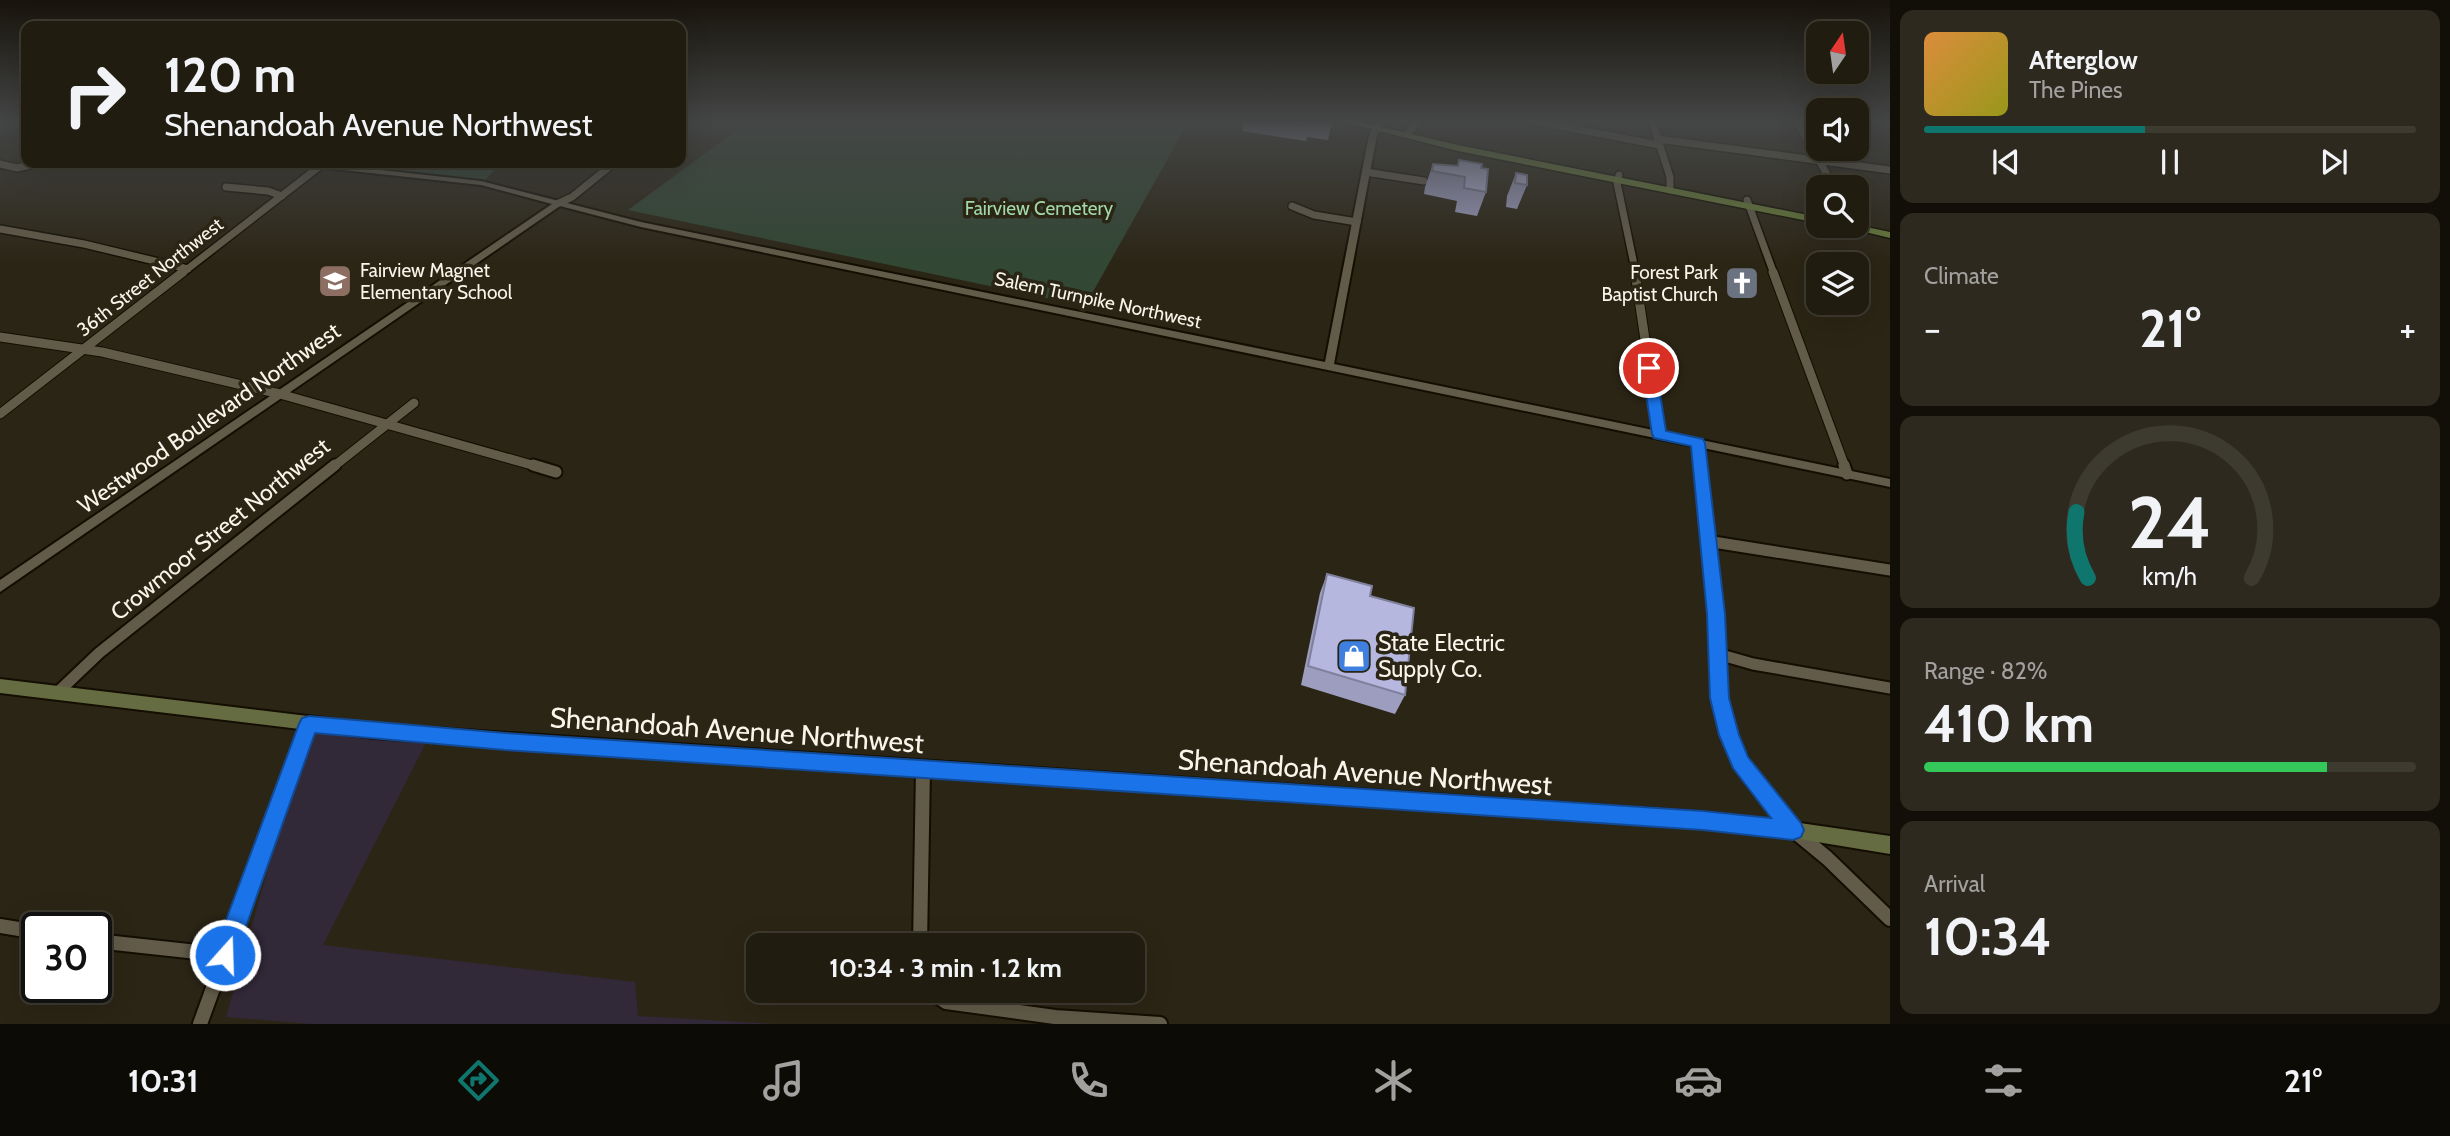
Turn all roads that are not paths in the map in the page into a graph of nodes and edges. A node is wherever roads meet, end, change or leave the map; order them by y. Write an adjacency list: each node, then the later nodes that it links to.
1 (316, 169): 13 (street, 36th Street Northwest)
2 (345, 169): 14 (street, Salem Turnpike Northwest)
3 (607, 169): 14 (street, Westwood Boulevard Northwest)
4 (1367, 169): 8 (street)
5 (1579, 169): 9 (main road)
6 (1580, 169): 9 (main road)
7 (1665, 169): 12 (street)
8 (1366, 172): 10 (street); 19 (street)
9 (1618, 177): 12 (main road); 33 (street)
10 (1424, 181)
11 (226, 187): 13 (street)
12 (1670, 188): 15 (main road)
13 (282, 196): 25 (street, 36th Street Northwest)
14 (559, 203): 28 (street, Salem Turnpike Northwest); 29 (street, Westwood Boulevard Northwest)
15 (1747, 203): 17 (main road); 18 (main road); 36 (street)
16 (1292, 206): 19 (street)
17 (1806, 213)
18 (1806, 217)
19 (1357, 222): 28 (street)
20 (1869, 227): 23 (main road)
21 (0, 229): 25 (street)
22 (1869, 229): 24 (main road)
23 (1890, 229)
24 (1890, 234)
25 (188, 269): 27 (street, 36th Street Northwest)
26 (0, 337): 27 (street)
27 (83, 349): 29 (street); 31 (street, 36th Street Northwest)
28 (1329, 366): 33 (street, Salem Turnpike Northwest)
29 (280, 394): 32 (street); 40 (street, Westwood Boulevard Northwest)
30 (414, 403): 32 (street, Crowmoor Street Northwest)
31 (0, 414)
32 (388, 423): 35 (street); 44 (street, Crowmoor Street Northwest)
33 (1659, 434): 34 (street, Salem Turnpike Northwest)
34 (1698, 443): 36 (street, Salem Turnpike Northwest); 38 (street)
35 (556, 472)
36 (1847, 474): 37 (street, Salem Turnpike Northwest)
37 (1890, 483)
38 (1707, 541): 39 (street); 41 (street)
39 (1890, 570)
40 (0, 587)
41 (1718, 654): 43 (street); 47 (street)
42 (0, 686): 44 (main road, Shenandoah Avenue Northwest)
43 (1890, 688)
44 (57, 693): 45 (main road, Shenandoah Avenue Northwest)
45 (309, 724): 46 (main road, Shenandoah Avenue Northwest); 54 (street)
46 (923, 769): 47 (main road, Shenandoah Avenue Northwest); 52 (street)
47 (1793, 830): 48 (main road, Shenandoah Avenue Northwest); 49 (street)
48 (1890, 845)
49 (1890, 919)
50 (0, 926): 51 (street)
51 (21, 929)
52 (920, 933)
53 (112, 943): 54 (street)
54 (225, 955): 56 (street)
55 (953, 1003): 57 (street)
56 (200, 1024)
57 (1160, 1024)

